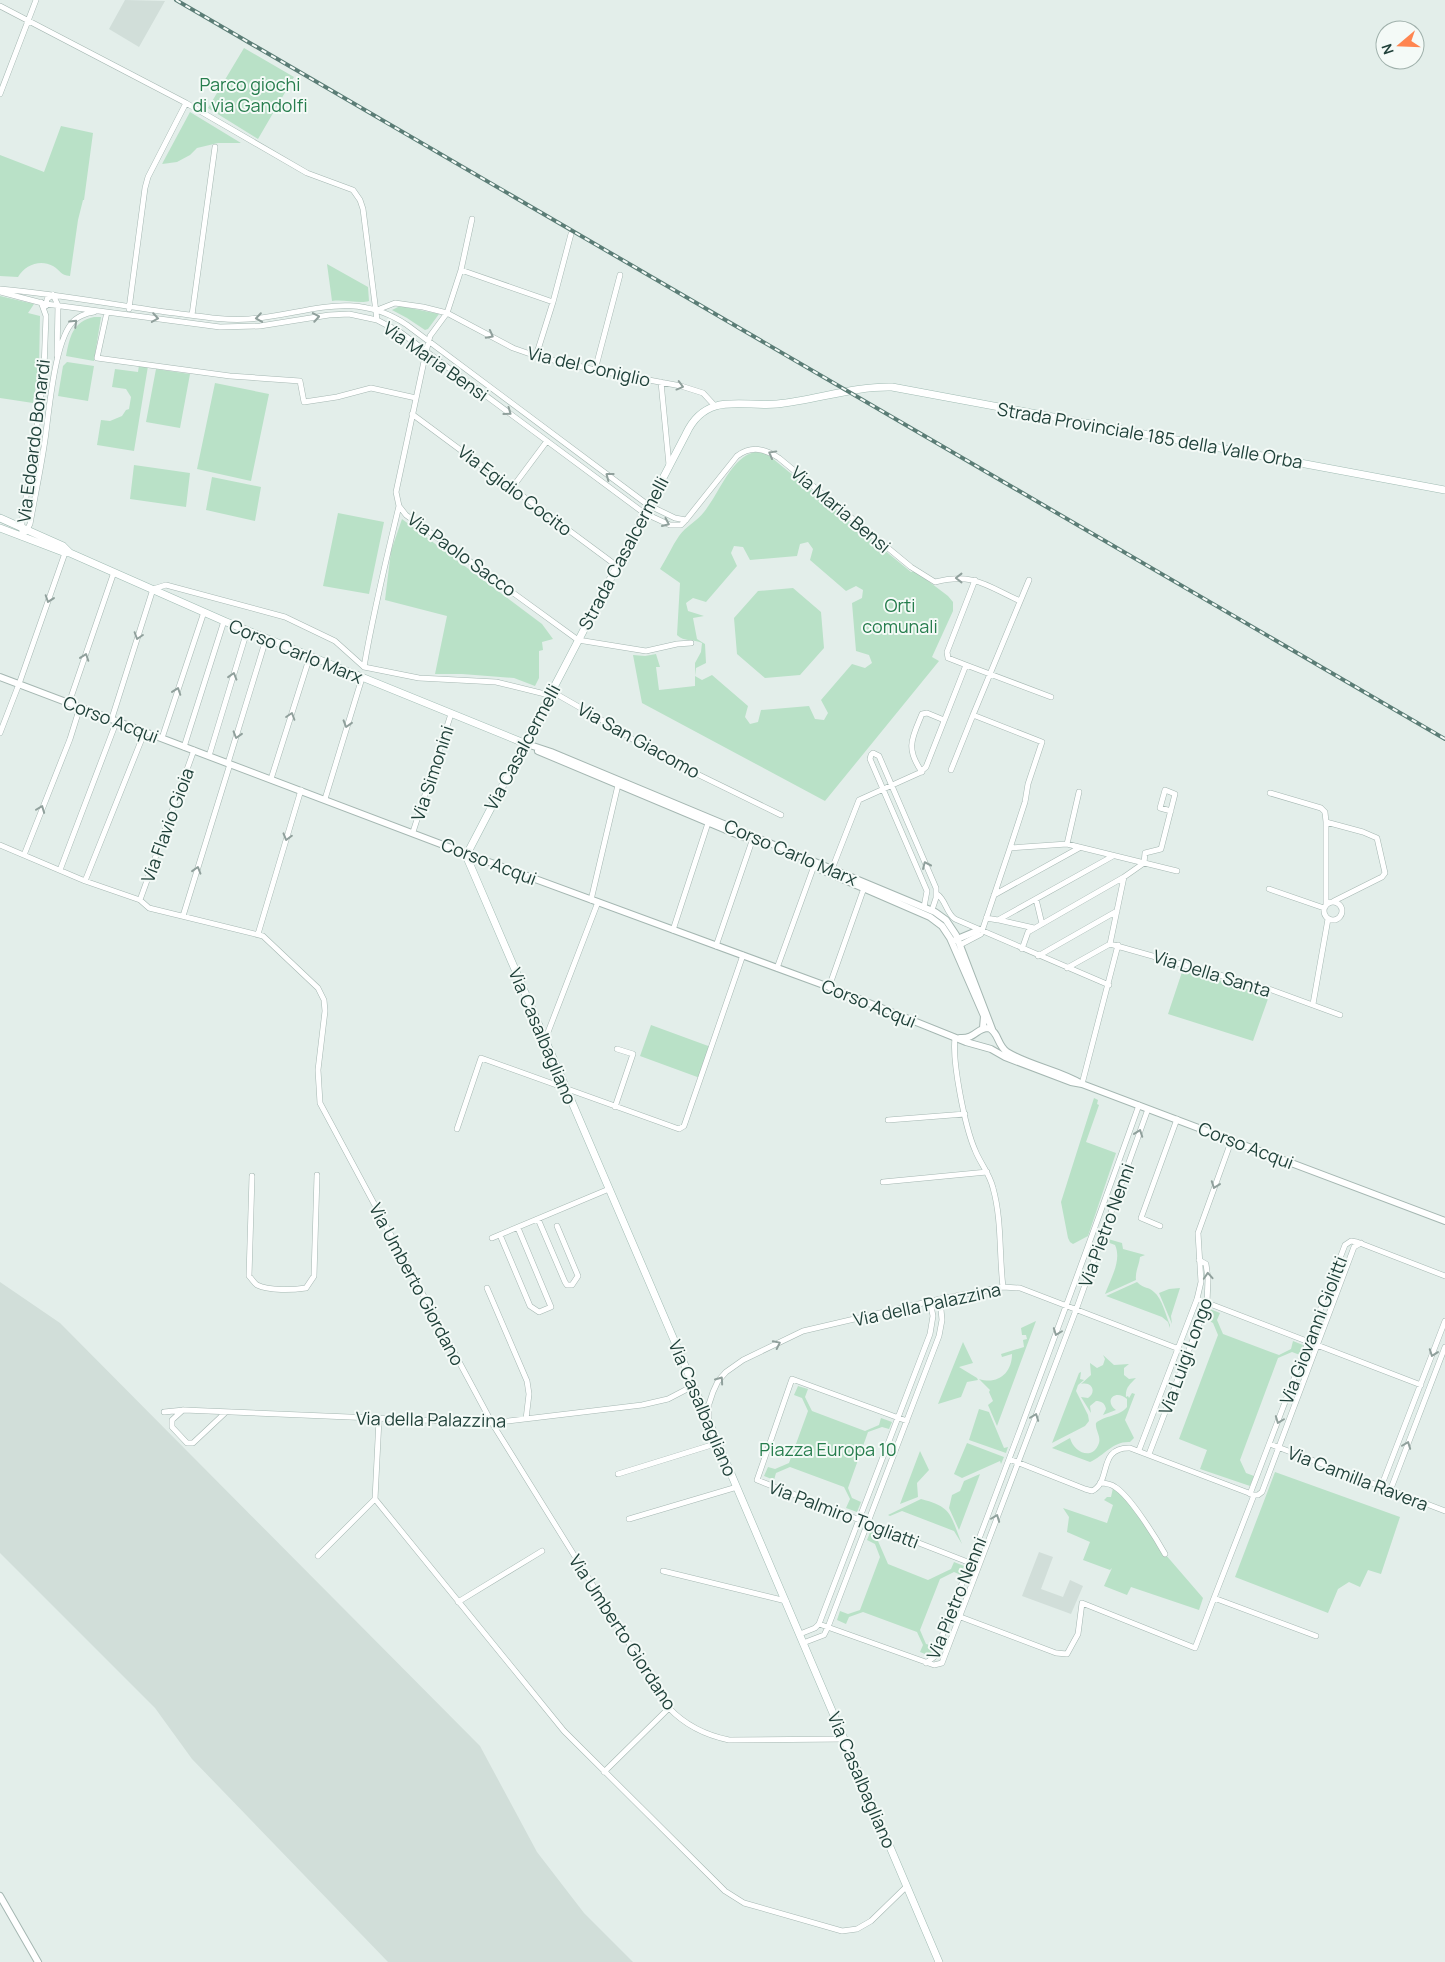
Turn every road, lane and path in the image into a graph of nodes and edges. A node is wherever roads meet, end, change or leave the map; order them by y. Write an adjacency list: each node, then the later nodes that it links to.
1 (36, 0): 3 (street)
2 (0, 6): 3 (street)
3 (27, 21): 4 (street); 6 (street)
4 (2, 80): 5 (street)
5 (0, 94)
6 (186, 103): 17 (street); 18 (street)
7 (215, 147): 22 (street)
8 (472, 219): 10 (street, Via Paolo Sacco)
9 (571, 234): 14 (street)
10 (461, 270): 14 (street); 20 (street, Via Paolo Sacco)
11 (620, 275): 28 (street)
12 (0, 291): 13 (street, Via Maria Bensi); 15 (street, Via Maria Bensi)
13 (53, 295): 15 (street); 16 (street, Via Edoardo Bonardi); 17 (street, Via Maria Bensi)
14 (553, 302): 26 (street)
15 (43, 303): 16 (street, Via Maria Bensi); 43 (street, Via Edoardo Bonardi)
16 (58, 305): 19 (street, Via Maria Bensi); 27 (street, Via Edoardo Bonardi)
17 (129, 307): 21 (street); 22 (street, Via Maria Bensi)
18 (376, 310): 20 (street, Via del Coniglio); 22 (street, Via Maria Bensi, one-way to 22); 23 (street); 24 (street, Via Maria Bensi)
19 (107, 312): 21 (street, Via Maria Bensi); 27 (street, Via Edoardo Bonardi, one-way to 19); 30 (street)
20 (447, 313): 24 (street, Via Paolo Sacco); 26 (street, Via del Coniglio, one-way to 26)
21 (128, 314): 23 (street, Via Maria Bensi, one-way to 23)
22 (192, 315)
23 (377, 320): 25 (street, Via Maria Bensi)
24 (429, 342): 25 (street, Via Paolo Sacco); 37 (street, Via Maria Bensi, one-way to 24)
25 (426, 352): 30 (street, Via Paolo Sacco); 33 (street, Via Maria Bensi, one-way to 33)
26 (536, 356): 28 (street, Via del Coniglio)
27 (57, 361): 43 (street, Via Edoardo Bonardi)
28 (596, 370): 29 (street, Via del Coniglio)
29 (661, 382): 31 (street, Via del Coniglio, one-way to 31); 34 (street, Strada Casalcermelli)
30 (416, 398): 32 (street, Via Paolo Sacco)
31 (715, 406): 34 (main road, Strada Casalcermelli); 36 (main road, Strada Provinciale 185 della Valle Orba)
32 (412, 414): 35 (street, Via Egidio Cocito); 38 (street, Via Paolo Sacco)
33 (547, 441): 35 (street); 39 (street, Via Maria Bensi)
34 (669, 466): 37 (main road, Strada Casalcermelli)
35 (512, 488): 46 (street, Via Egidio Cocito)
36 (1445, 490)
37 (648, 505): 39 (main road, Strada Casalcermelli); 41 (street, Via Maria Bensi)
38 (400, 506): 56 (street, Via Paolo Sacco); 60 (street)
39 (644, 513): 41 (street, Via Maria Bensi, one-way to 41); 46 (main road, Strada Casalcermelli)
40 (0, 518): 43 (main road, Corso Carlo Marx)
41 (686, 520): 48 (street, Via Maria Bensi, one-way to 41)
42 (0, 528): 44 (main road, Corso Carlo Marx)
43 (25, 528): 44 (street, Via Edoardo Bonardi); 45 (main road, Corso Carlo Marx)
44 (22, 536): 45 (main road, Corso Carlo Marx)
45 (68, 553): 47 (main road, Corso Carlo Marx); 64 (street, one-way to 64)
46 (617, 566): 56 (main road, Strada Casalcermelli)
47 (114, 572): 50 (main road, Corso Carlo Marx); 67 (street, one-way to 47)
48 (974, 580): 51 (street, Via Maria Bensi); 59 (street)
49 (1028, 580): 51 (street)
50 (153, 589): 52 (main road, Corso Carlo Marx); 60 (street); 71 (street, one-way to 71)
51 (1020, 601): 61 (street)
52 (204, 612): 53 (main road, Corso Carlo Marx); 75 (street, one-way to 52)
53 (224, 621): 54 (main road, Corso Carlo Marx); 77 (street)
54 (247, 631): 55 (main road, Corso Carlo Marx); 79 (street, one-way to 54)
55 (266, 639): 58 (main road, Corso Carlo Marx); 80 (street, one-way to 80)
56 (578, 640): 57 (street, Via Paolo Sacco); 65 (main road, Via Casalcermelli)
57 (691, 643)
58 (310, 656): 63 (main road, Corso Carlo Marx); 83 (street, one-way to 58)
59 (966, 665): 61 (street); 72 (street)
60 (364, 667): 65 (street, Via San Giacomo)
61 (990, 674): 66 (street); 70 (street)
62 (0, 677): 64 (street, Corso Acqui)
63 (362, 678): 69 (main road, Corso Carlo Marx); 90 (street, one-way to 90)
64 (19, 684): 67 (street, Corso Acqui); 74 (street)
65 (550, 693): 76 (main road, Via Casalcermelli); 92 (street, Via San Giacomo)
66 (1051, 697)
67 (69, 703): 68 (street, Corso Acqui)
68 (80, 707): 71 (street, Corso Acqui); 102 (street, one-way to 68)
69 (452, 714): 76 (main road, Corso Carlo Marx); 95 (street, Via Simonini)
70 (973, 715): 81 (street); 99 (street)
71 (114, 719): 73 (street, Corso Acqui); 107 (street)
72 (944, 720): 82 (street); 82 (street)
73 (145, 731): 75 (street, Corso Acqui); 110 (street)
74 (0, 733)
75 (162, 738): 77 (street, Corso Acqui)
76 (524, 743): 84 (street, Corso Carlo Marx); 101 (main road, Via Casalcermelli); 106 (street, Corso Carlo Marx)
77 (184, 747): 78 (street, Corso Acqui)
78 (194, 750): 79 (street, Corso Acqui); 116 (street, Via Flavio Gioia)
79 (209, 756): 80 (street, Corso Acqui)
80 (229, 764): 83 (street, Corso Acqui); 122 (street, one-way to 80)
81 (951, 770)
82 (922, 772): 85 (street)
83 (271, 779): 87 (street, Corso Acqui)
84 (618, 785): 94 (street, Corso Carlo Marx); 117 (street)
85 (892, 785): 86 (street); 86 (street); 113 (street, one-way to 85)
86 (884, 789): 106 (street); 120 (street)
87 (301, 790): 90 (street, Corso Acqui); 130 (street, one-way to 130)
88 (1079, 792): 97 (street)
89 (1270, 793): 93 (street)
90 (324, 799): 95 (street, Corso Acqui)
91 (1171, 811): 104 (street)
92 (781, 815)
93 (1326, 822): 118 (street); 119 (street)
94 (708, 823): 96 (street, Corso Carlo Marx); 128 (street)
95 (413, 832): 101 (street, Corso Acqui)
96 (752, 840): 105 (street, Corso Carlo Marx); 134 (street)
97 (1067, 844): 99 (street); 100 (street)
98 (0, 845): 102 (street, Via Umberto Giordano)
99 (1010, 848): 114 (street)
100 (1080, 848): 103 (street); 114 (street)
101 (467, 854): 117 (street, Corso Acqui); 148 (main road, Via Casalbagliano)
102 (24, 855): 107 (street, Via Umberto Giordano)
103 (1113, 856): 104 (street); 115 (street)
104 (1144, 863): 108 (street); 109 (street)
105 (814, 866): 111 (street, Corso Carlo Marx); 138 (street)
106 (832, 869): 120 (street, Corso Carlo Marx)
107 (60, 870): 110 (street, Via Umberto Giordano)
108 (1177, 871)
109 (1124, 877): 121 (street); 126 (street)
110 (85, 881): 116 (street, Via Umberto Giordano)
111 (864, 888): 120 (street, Corso Carlo Marx); 141 (street)
112 (1269, 889): 119 (street)
113 (937, 894): 120 (street); 129 (street)
114 (994, 895): 123 (street)
115 (1036, 899): 125 (street); 126 (street)
116 (140, 900): 122 (street, Via Umberto Giordano)
117 (595, 901): 128 (street, Corso Acqui); 148 (street)
118 (1334, 901): 119 (street); 124 (street)
119 (1325, 906): 124 (street)
120 (928, 910): 131 (street, Corso Carlo Marx)
121 (1117, 911): 132 (street); 137 (street)
122 (183, 916): 130 (street, Via Umberto Giordano)
123 (986, 918): 125 (street); 129 (street)
124 (1328, 919): 142 (street)
125 (998, 920): 127 (street)
126 (1042, 924): 127 (street)
127 (1035, 928): 135 (street)
128 (672, 930): 134 (street, Corso Acqui)
129 (980, 931): 131 (street); 135 (street)
130 (258, 934): 201 (street, Via Umberto Giordano)
131 (956, 942): 144 (street, Corso Carlo Marx); 145 (street, Corso Carlo Marx)
132 (1110, 944): 133 (street, Via Della Santa); 139 (street)
133 (1118, 945): 140 (street); 142 (street, Via Della Santa)
134 (716, 946): 136 (street, Corso Acqui)
135 (1022, 949): 137 (street)
136 (743, 955): 138 (street, Corso Acqui); 155 (street)
137 (1038, 956): 139 (street)
138 (777, 968): 141 (street, Corso Acqui)
139 (1068, 968): 140 (street)
140 (1109, 985): 152 (street)
141 (830, 987): 146 (street, Corso Acqui)
142 (1313, 1004): 143 (street, Via Della Santa)
143 (1340, 1015)
144 (992, 1029): 145 (street); 147 (street)
145 (980, 1030): 146 (street); 149 (street)
146 (954, 1038): 149 (street, Corso Acqui); 157 (street)
147 (997, 1038): 150 (street); 152 (street, Corso Acqui)
148 (545, 1041): 153 (main road, Via Casalbagliano)
149 (979, 1045): 150 (street)
150 (987, 1048): 152 (street)
151 (617, 1049): 155 (street)
152 (1082, 1084): 154 (street, Corso Acqui)
153 (565, 1089): 155 (street); 160 (street); 166 (main road, Via Casalbagliano)
154 (1139, 1105): 156 (street, Corso Acqui); 183 (street, Via Pietro Nenni)
155 (615, 1107)
156 (1148, 1109): 158 (street, Corso Acqui); 184 (street, Via Pietro Nenni, one-way to 156)
157 (965, 1114): 159 (street); 162 (street)
158 (1177, 1119): 161 (street, Corso Acqui); 170 (street)
159 (888, 1120)
160 (457, 1129)
161 (1232, 1140): 168 (street, Corso Acqui); 175 (street, Via Luigi Longo, one-way to 175)
162 (987, 1172): 165 (street); 177 (street)
163 (317, 1175): 164 (street)
164 (252, 1176)
165 (883, 1182)
166 (608, 1189): 167 (street); 191 (main road, Via Casalbagliano)
167 (538, 1219): 169 (street); 171 (street)
168 (1445, 1221)
169 (557, 1226)
170 (1160, 1226)
171 (518, 1228): 172 (street); 172 (street)
172 (500, 1235): 173 (street)
173 (492, 1238)
174 (1361, 1243): 176 (street); 186 (street, Via Giovanni Giolitti); 187 (street, Via Giovanni Giolitti)
175 (1199, 1260): 180 (street, Via Luigi Longo); 182 (street, Via Luigi Longo, one-way to 175)
176 (1445, 1276)
177 (1003, 1287): 179 (street, Via della Palazzina); 183 (street, Via della Palazzina)
178 (487, 1288): 198 (street)
179 (940, 1299): 181 (street, Via della Palazzina); 200 (street)
180 (1198, 1299): 182 (street); 189 (street, Via Luigi Longo)
181 (930, 1301): 192 (street, Via della Palazzina, one-way to 181); 197 (street)
182 (1207, 1303): 186 (street); 207 (street, Via Luigi Longo)
183 (1067, 1306): 184 (street, Via della Palazzina); 208 (street, Via Pietro Nenni, one-way to 208)
184 (1076, 1310): 189 (street, Via della Palazzina); 209 (street, Via Pietro Nenni, one-way to 184)
185 (1445, 1321): 190 (street, one-way to 190)
186 (1309, 1342): 187 (street); 204 (street, Via Giovanni Giolitti, one-way to 204)
187 (1318, 1345): 190 (street); 205 (street, Via Giovanni Giolitti)
188 (1445, 1347): 214 (street, one-way to 188)
189 (1178, 1349): 206 (street, Via Luigi Longo)
190 (1421, 1385): 213 (street)
191 (694, 1386): 193 (main road, Via Casalbagliano); 198 (street, Via della Palazzina)
192 (711, 1397): 193 (street); 202 (street)
193 (699, 1399): 202 (main road, Via Casalbagliano)
194 (184, 1410): 195 (street, Via della Palazzina); 196 (street, Via della Palazzina); 196 (street)
195 (164, 1412)
196 (226, 1412): 199 (street, Via della Palazzina)
197 (897, 1418): 200 (street, Via Palmiro Togliatti); 219 (street); 219 (street, Via Palmiro Togliatti)
198 (526, 1419): 201 (street, Via della Palazzina)
199 (379, 1420): 201 (street, Via della Palazzina); 216 (street)
200 (906, 1421): 220 (street)
201 (492, 1423): 238 (street, Via Umberto Giordano)
202 (710, 1425): 203 (main road, Via Casalbagliano)
203 (718, 1443): 210 (street); 212 (main road, Via Casalbagliano)
204 (1270, 1444): 205 (street, Via Camilla Ravera); 215 (street, Via Giovanni Giolitti)
205 (1279, 1448): 213 (street, Via Camilla Ravera); 215 (street, Via Giovanni Giolitti)
206 (1139, 1450): 207 (street); 211 (street)
207 (1149, 1454): 215 (street)
208 (1009, 1459): 209 (street); 224 (street, Via Pietro Nenni)
209 (1018, 1462): 211 (street); 225 (street, Via Pietro Nenni, one-way to 209)
210 (618, 1474)
211 (1100, 1483): 222 (street)
212 (737, 1487): 218 (street); 228 (main road, Via Casalbagliano)
213 (1381, 1487): 214 (street, Via Camilla Ravera)
214 (1390, 1490): 217 (street, Via Camilla Ravera)
215 (1253, 1495): 227 (street, Via Giovanni Giolitti)
216 (375, 1499): 223 (street); 229 (street)
217 (1445, 1511)
218 (629, 1519)
219 (859, 1520): 220 (street, Via Palmiro Togliatti); 232 (street)
220 (867, 1524): 224 (street, Via Palmiro Togliatti); 233 (street)
221 (542, 1551): 229 (street)
222 (1165, 1554)
223 (318, 1556)
224 (970, 1563): 225 (street, Via Palmiro Togliatti); 230 (street, Via Pietro Nenni)
225 (978, 1566): 231 (street, Via Pietro Nenni)
226 (663, 1571): 228 (street)
227 (1214, 1598): 231 (street, Via Giovanni Giolitti); 235 (street)
228 (786, 1601): 234 (main road, Via Casalbagliano)
229 (458, 1602): 240 (street)
230 (950, 1613): 231 (street); 237 (street, Via Pietro Nenni)
231 (958, 1617): 237 (street, Via Pietro Nenni)
232 (819, 1624): 233 (street); 234 (street)
233 (828, 1627): 236 (street); 237 (street)
234 (800, 1634): 236 (main road, Via Casalbagliano)
235 (1316, 1636)
236 (803, 1643): 239 (main road, Via Casalbagliano)
237 (926, 1662)
238 (669, 1708): 239 (street, Via Umberto Giordano); 240 (street)
239 (845, 1739): 241 (main road, Via Casalbagliano)
240 (604, 1772): 241 (street)
241 (907, 1886): 244 (main road, Via Casalbagliano)
242 (0, 1896): 243 (street)
243 (38, 1962)
244 (939, 1962)

